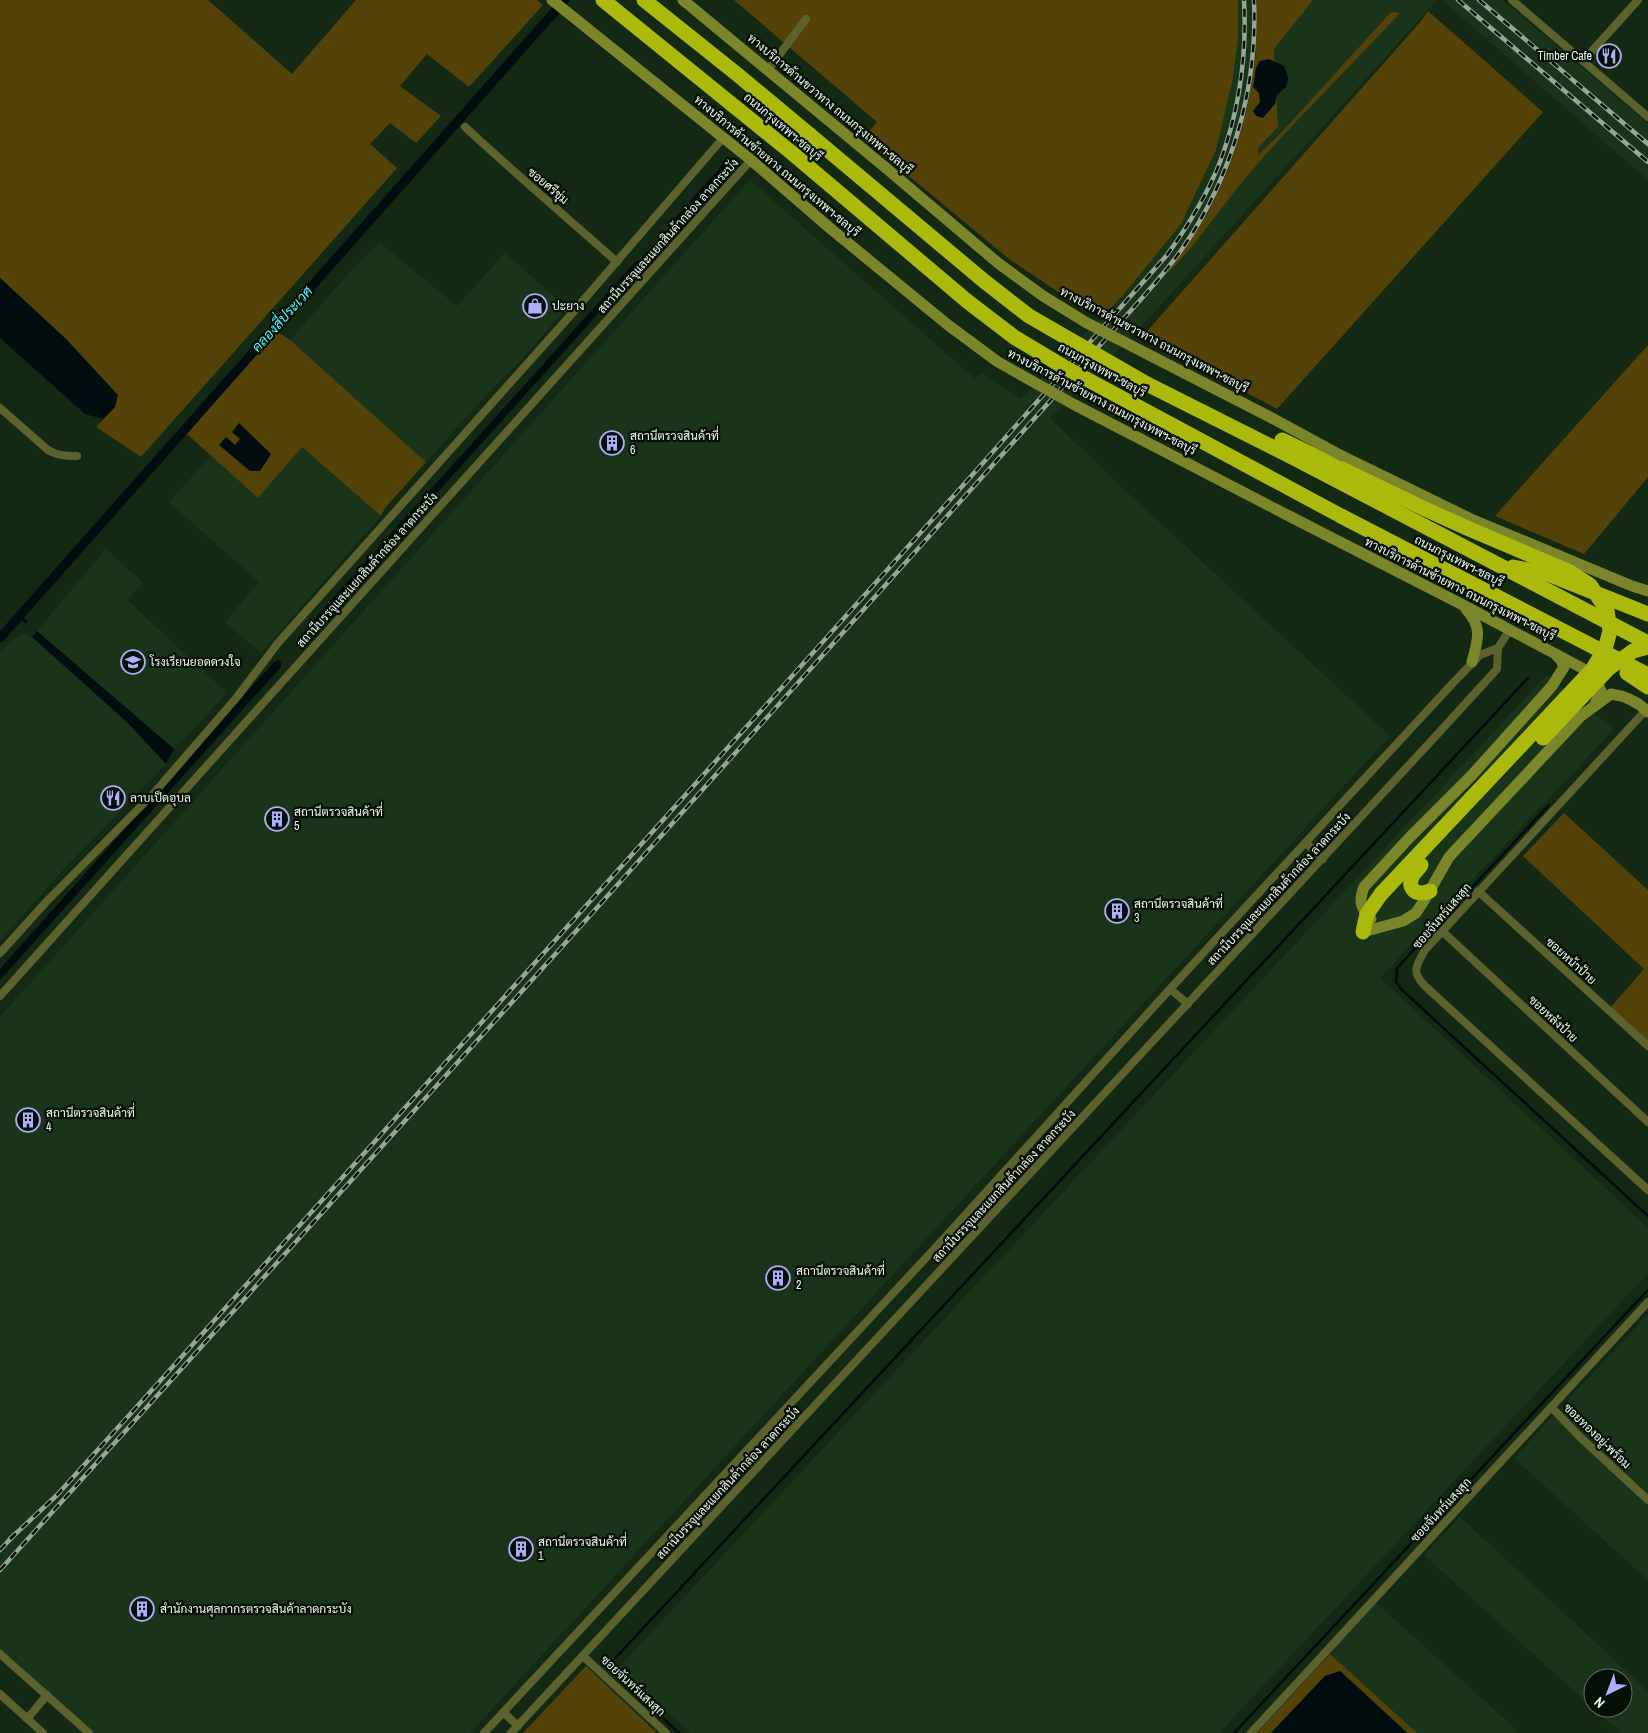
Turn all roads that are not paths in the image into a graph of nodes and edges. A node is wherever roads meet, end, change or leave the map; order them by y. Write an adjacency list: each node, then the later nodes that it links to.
1 (552, 0): 12 (main road, ทางบริการด้านซ้ายทาง ถนนกรุงเทพฯ-ชลบุรี)
2 (603, 0): 18 (highway, ถนนกรุงเทพฯ-ชลบุรี, bridge)
3 (644, 0): 16 (highway, ถนนกรุงเทพฯ-ชลบุรี, bridge)
4 (683, 0): 9 (main road, ทางบริการด้านขวาทาง ถนนกรุงเทพฯ-ชลบุรี)
5 (1638, 0): 8 (street)
6 (1517, 1): 8 (street)
7 (806, 19): 9 (street)
8 (1583, 61): 10 (street)
9 (772, 66): 20 (main road, ทางบริการด้านขวาทาง ถนนกรุงเทพฯ-ชลบุรี, bridge)
10 (1648, 117)
11 (465, 127): 14 (street, ซอยศรีชุ่ม)
12 (723, 138): 13 (main road, ทางบริการด้านซ้ายทาง ถนนกรุงเทพฯ-ชลบุรี); 14 (street, สถานีบรรจุและแยกสินค้ากล่อง ลาดกระบัง)
13 (751, 160): 21 (main road, ทางบริการด้านซ้ายทาง ถนนกรุงเทพฯ-ชลบุรี, bridge); 43 (street, สถานีบรรจุและแยกสินค้ากล่อง ลาดกระบัง)
14 (616, 262): 41 (street, สถานีบรรจุและแยกสินค้ากล่อง ลาดกระบัง)
15 (0, 408): 17 (street)
16 (1201, 410): 19 (highway, ถนนกรุงเทพฯ-ชลบุรี); 37 (highway, bridge)
17 (78, 456)
18 (1345, 519): 29 (highway, ถนนกรุงเทพฯ-ชลบุรี); 30 (highway)
19 (1492, 562): 22 (highway); 24 (highway, ถนนกรุงเทพฯ-ชลบุรี)
20 (1648, 590)
21 (1463, 605): 23 (main road, ทางบริการด้านซ้ายทาง ถนนกรุงเทพฯ-ชลบุรี); 28 (main road)
22 (1648, 614)
23 (1509, 631): 26 (street); 27 (main road, ทางบริการด้านซ้ายทาง ถนนกรุงเทพฯ-ชลบุรี)
24 (1648, 643)
25 (1648, 647): 35 (highway, bridge)
26 (1498, 648): 28 (street, สถานีบรรจุและแยกสินค้ากล่อง ลาดกระบัง); 34 (street, สถานีบรรจุและแยกสินค้ากล่อง ลาดกระบัง)
27 (1553, 652): 31 (main road, ทางบริการด้านซ้ายทาง ถนนกรุงเทพฯ-ชลบุรี); 37 (main road)
28 (1472, 662): 33 (street, สถานีบรรจุและแยกสินค้ากล่อง ลาดกระบัง)
29 (1648, 675)
30 (1648, 687)
31 (1595, 704): 32 (main road); 35 (main road)
32 (1647, 711): 36 (street, ซอยจันทร์แสงสุก)
33 (1306, 843): 34 (street); 42 (street, สถานีบรรจุและแยกสินค้ากล่อง ลาดกระบัง)
34 (1322, 858): 44 (street, สถานีบรรจุและแยกสินค้ากล่อง ลาดกระบัง)
35 (1430, 891): 38 (main road)
36 (1478, 891): 40 (street, ซอยจันทร์แสงสุก); 45 (street, ซอยหน้าป้าย)
37 (1366, 914): 38 (main road); 39 (highway)
38 (1382, 926): 39 (main road)
39 (1363, 932)
40 (1443, 932): 46 (street, ซอยหลังป้าย); 47 (street, ซอยจันทร์แสงสุก)
41 (0, 953)
42 (1170, 989): 44 (street); 55 (street, สถานีบรรจุและแยกสินค้ากล่อง ลาดกระบัง)
43 (0, 996)
44 (1188, 1004): 52 (street, สถานีบรรจุและแยกสินค้ากล่อง ลาดกระบัง)
45 (1648, 1046)
46 (1648, 1122)
47 (1648, 1190)
48 (1648, 1302): 49 (street, ซอยจันทร์แสงสุก)
49 (1552, 1408): 50 (street, ซอยทองอยู่-พร้อม); 63 (street, ซอยจันทร์แสงสุก)
50 (1648, 1500)
51 (0, 1654): 54 (street)
52 (583, 1656): 57 (street, สถานีบรรจุและแยกสินค้ากล่อง ลาดกระบัง); 62 (street, ซอยจันทร์แสงสุก)
53 (0, 1694): 56 (street)
54 (47, 1695): 56 (street); 59 (street)
55 (504, 1713): 57 (street); 60 (street, สถานีบรรจุและแยกสินค้ากล่อง ลาดกระบัง)
56 (27, 1718): 58 (street)
57 (518, 1726): 61 (street, สถานีบรรจุและแยกสินค้ากล่อง ลาดกระบัง)
58 (43, 1733)
59 (89, 1733)
60 (484, 1733)
61 (511, 1733)
62 (666, 1733)
63 (1251, 1733)

